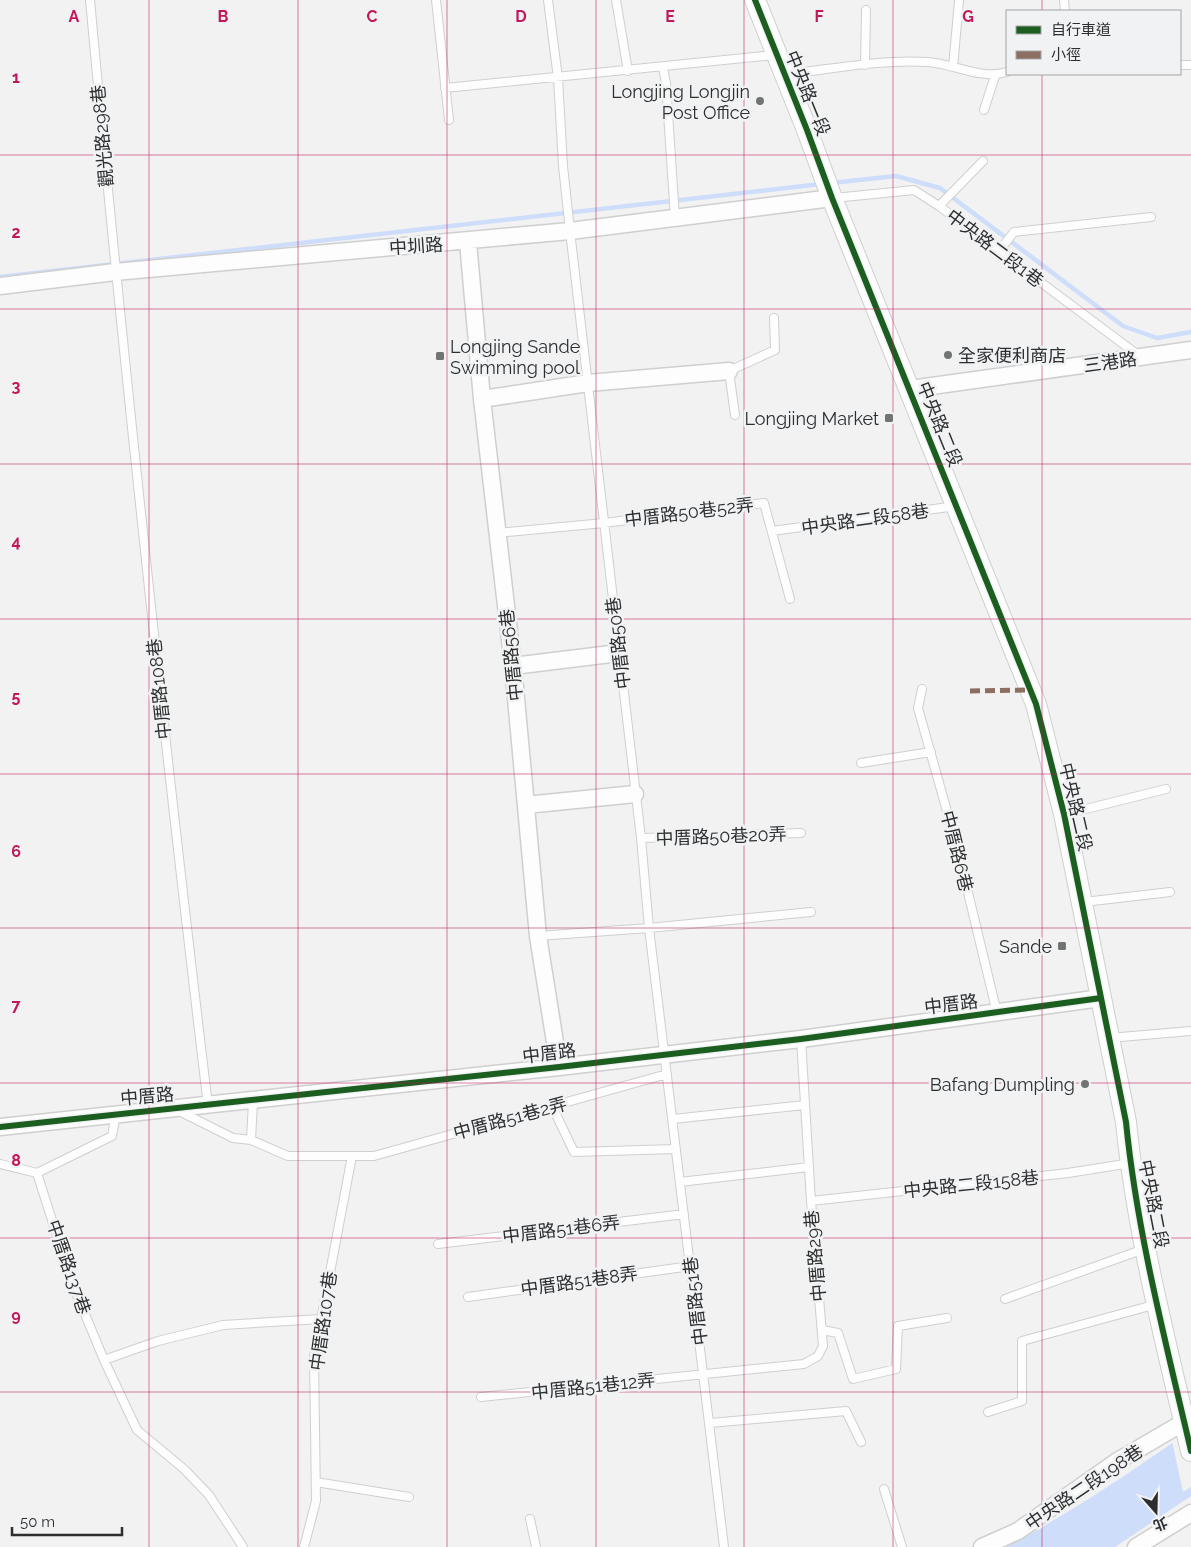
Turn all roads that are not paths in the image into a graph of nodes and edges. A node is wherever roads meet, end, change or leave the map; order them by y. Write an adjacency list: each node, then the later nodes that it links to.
1 (90, 0): 28 (lane, 觀光路298巷)
2 (436, 0): 17 (lane)
3 (548, 0): 16 (lane, 中厝路50巷)
4 (616, 0): 12 (lane)
5 (755, 0): 8 (street, 中央路一段)
6 (960, 1): 10 (lane)
7 (866, 10): 9 (lane)
8 (777, 54): 11 (lane); 14 (street, 中央路一段)
9 (865, 65): 10 (lane); 14 (lane)
10 (953, 67): 15 (lane)
11 (663, 68): 12 (lane); 23 (lane)
12 (628, 71): 16 (lane)
13 (1006, 72): 15 (lane)
14 (785, 74): 21 (street, 中央路一段)
15 (994, 76): 18 (lane)
16 (558, 78): 17 (lane); 25 (lane, 中厝路50巷)
17 (445, 88): 19 (lane)
18 (984, 110)
19 (449, 120)
20 (984, 161): 22 (lane)
21 (832, 198): 22 (lane, 中央路二段1巷); 23 (street, 中圳路); 35 (street, 中央路二段)
22 (939, 206): 27 (lane, 中央路二段1巷)
23 (675, 218): 25 (street, 中圳路)
24 (1151, 218): 27 (lane)
25 (570, 231): 26 (street, 中圳路); 34 (lane, 中厝路50巷)
26 (468, 242): 28 (street, 中圳路); 36 (street, 中厝路56巷)
27 (999, 251): 32 (lane, 中央路二段1巷)
28 (115, 272): 29 (street, 中圳路); 69 (lane, 中厝路108巷)
29 (0, 286)
30 (774, 318): 33 (lane)
31 (1191, 350): 32 (street, 三港路)
32 (1142, 358): 35 (street, 三港路)
33 (729, 371): 34 (street); 37 (lane)
34 (588, 383): 36 (street); 39 (lane, 中厝路50巷)
35 (910, 388): 38 (street, 中央路二段)
36 (482, 399): 41 (street, 中厝路56巷)
37 (734, 415)
38 (958, 506): 40 (lane, 中央路二段58巷); 51 (street, 中央路二段)
39 (604, 523): 40 (lane, 中厝路50巷52弄); 41 (lane); 43 (lane, 中厝路50巷)
40 (772, 531): 42 (lane, 中厝路50巷52弄)
41 (497, 533): 44 (street, 中厝路56巷)
42 (790, 599)
43 (619, 653): 44 (street); 49 (lane, 中厝路50巷)
44 (513, 666): 50 (street, 中厝路56巷)
45 (922, 689): 46 (lane, 中厝路6巷)
46 (931, 752): 47 (lane); 60 (lane, 中厝路6巷)
47 (861, 763)
48 (1166, 789): 51 (lane)
49 (635, 794): 50 (street); 53 (lane, 中厝路50巷)
50 (526, 805): 58 (street, 中厝路56巷)
51 (1064, 814): 55 (street, 中央路二段)
52 (801, 833): 53 (lane, 中厝路50巷20弄)
53 (641, 838): 57 (lane, 中厝路50巷)
54 (1170, 892): 55 (lane)
55 (1082, 902): 59 (street, 中央路二段)
56 (811, 912): 57 (lane)
57 (649, 928): 58 (lane); 64 (lane, 中厝路50巷)
58 (538, 936): 65 (street, 中厝路56巷)
59 (1101, 998): 60 (street, 中厝路); 63 (street, 中央路二段)
60 (997, 1013): 62 (street, 中厝路)
61 (1191, 1031): 63 (lane)
62 (801, 1038): 64 (street, 中厝路); 68 (lane, 中厝路29巷)
63 (1109, 1038): 78 (street, 中央路二段)
64 (664, 1054): 65 (street, 中厝路); 66 (lane, 中厝路51巷)
65 (559, 1067): 67 (street, 中厝路)
66 (667, 1074): 70 (lane, 中厝路51巷2弄); 73 (lane, 中厝路51巷)
67 (253, 1101): 69 (street, 中厝路); 75 (lane)
68 (805, 1105): 73 (lane); 80 (lane, 中厝路29巷)
69 (208, 1106): 71 (street, 中厝路)
70 (552, 1106): 76 (lane); 77 (lane, 中厝路51巷2弄)
71 (173, 1108): 72 (street, 中厝路); 75 (lane, 中厝路51巷2弄)
72 (116, 1114): 74 (street, 中厝路); 81 (lane)
73 (673, 1119): 76 (lane, 中厝路51巷)
74 (0, 1127)
75 (252, 1140): 77 (lane, 中厝路51巷2弄)
76 (676, 1149): 82 (lane, 中厝路51巷)
77 (352, 1156): 92 (lane, 中厝路107巷)
78 (1130, 1163): 83 (lane, 中央路二段158巷); 86 (street, 中央路二段)
79 (0, 1164): 81 (lane)
80 (809, 1167): 82 (lane); 83 (lane, 中厝路29巷)
81 (36, 1173): 94 (lane, 中厝路137巷)
82 (680, 1182): 84 (lane, 中厝路51巷)
83 (811, 1202): 93 (lane, 中厝路29巷)
84 (684, 1214): 85 (lane, 中厝路51巷6弄); 87 (lane, 中厝路51巷)
85 (438, 1244)
86 (1147, 1248): 89 (lane); 90 (street, 中央路二段)
87 (691, 1266): 88 (lane, 中厝路51巷8弄); 95 (lane, 中厝路51巷)
88 (468, 1297)
89 (1005, 1300)
90 (1158, 1303): 97 (lane); 98 (street, 中央路二段)
91 (947, 1318): 93 (lane)
92 (322, 1319): 94 (lane); 102 (lane, 中厝路107巷)
93 (822, 1330): 95 (lane, 中厝路29巷)
94 (104, 1360): 107 (lane, 中厝路137巷)
95 (704, 1374): 96 (lane, 中厝路51巷12弄); 99 (lane, 中厝路51巷)
96 (481, 1397)
97 (988, 1412)
98 (1188, 1420): 101 (street, 中央路二段); 112 (street, 中央路二段198巷)
99 (710, 1423): 100 (lane); 110 (lane, 中厝路51巷)
100 (861, 1442)
101 (1191, 1451)
102 (316, 1482): 104 (lane); 108 (lane, 中厝路107巷)
103 (884, 1489): 111 (lane)
104 (409, 1498)
105 (1191, 1512): 113 (street)
106 (530, 1519): 109 (lane)
107 (243, 1547)
108 (304, 1547)
109 (536, 1547)
110 (724, 1547)
111 (902, 1547)
112 (982, 1547)
113 (1136, 1547)

